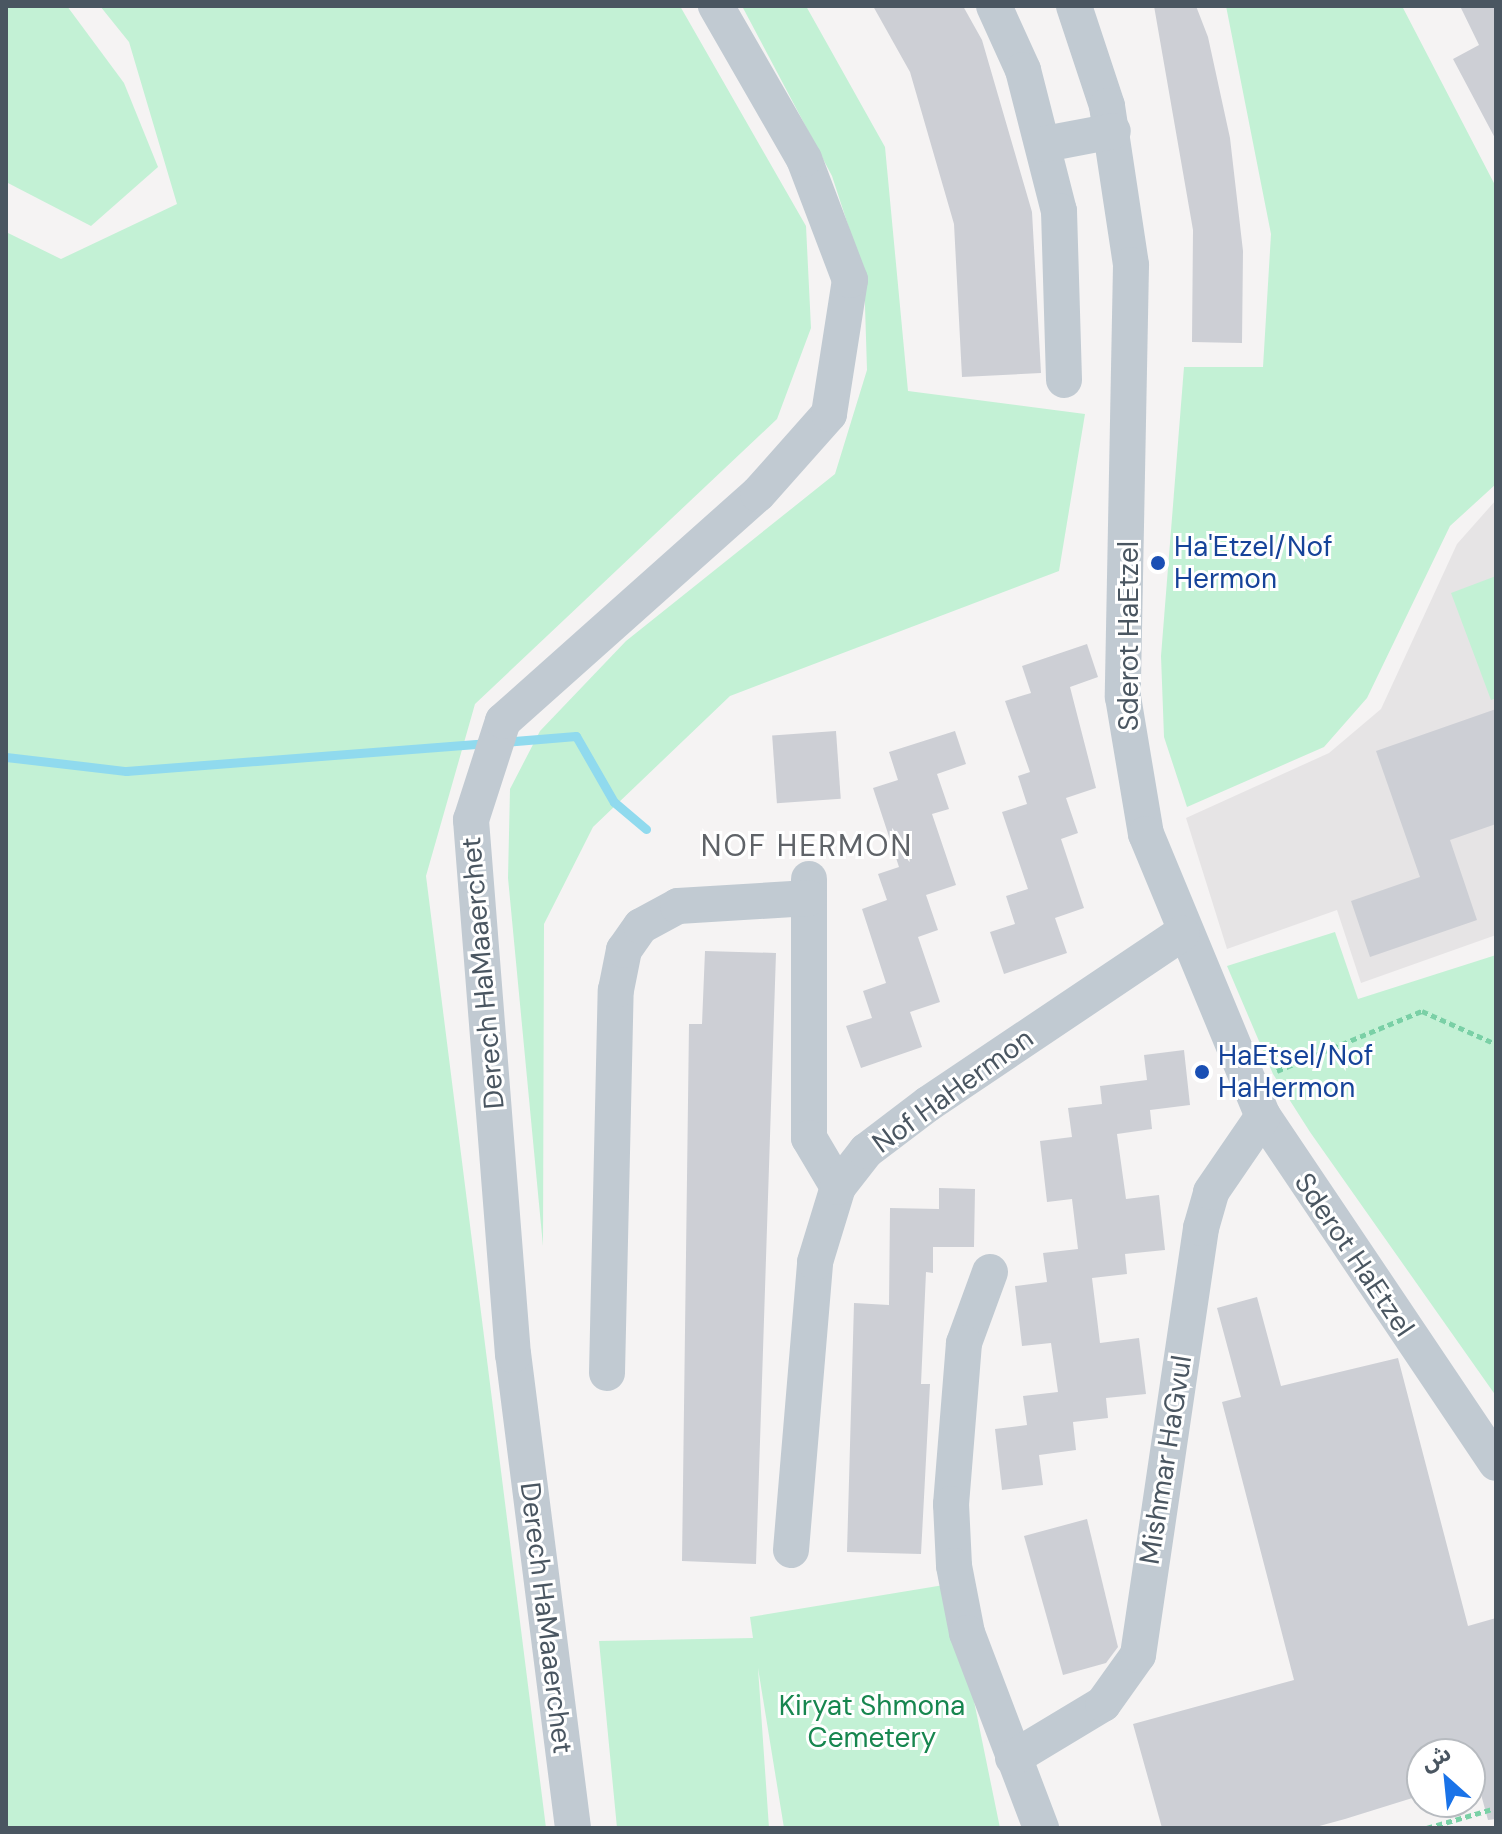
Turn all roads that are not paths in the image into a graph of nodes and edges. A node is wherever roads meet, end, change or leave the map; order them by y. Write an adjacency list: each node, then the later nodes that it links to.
1 (716, 6): 16 (street, Derech HaMaaerchet)
2 (994, 6): 5 (street)
3 (1074, 6): 4 (street, Sderot HaEtzel)
4 (1113, 131): 5 (street); 7 (street, Sderot HaEtzel)
5 (1045, 144): 6 (street)
6 (1064, 380)
7 (1182, 933): 8 (street, Sderot HaEtzel); 9 (street, Nof HaHermon)
8 (1263, 1116): 12 (street, Sderot HaEtzel); 15 (street, Mishmar HaGvul)
9 (838, 1187): 11 (street); 14 (street, Nof HaHermon)
10 (990, 1272): 15 (street)
11 (607, 1373)
12 (1481, 1435): 13 (street, Sderot HaEtzel)
13 (1496, 1463)
14 (791, 1550)
15 (1013, 1758): 17 (street)
16 (573, 1828)
17 (1041, 1828)

